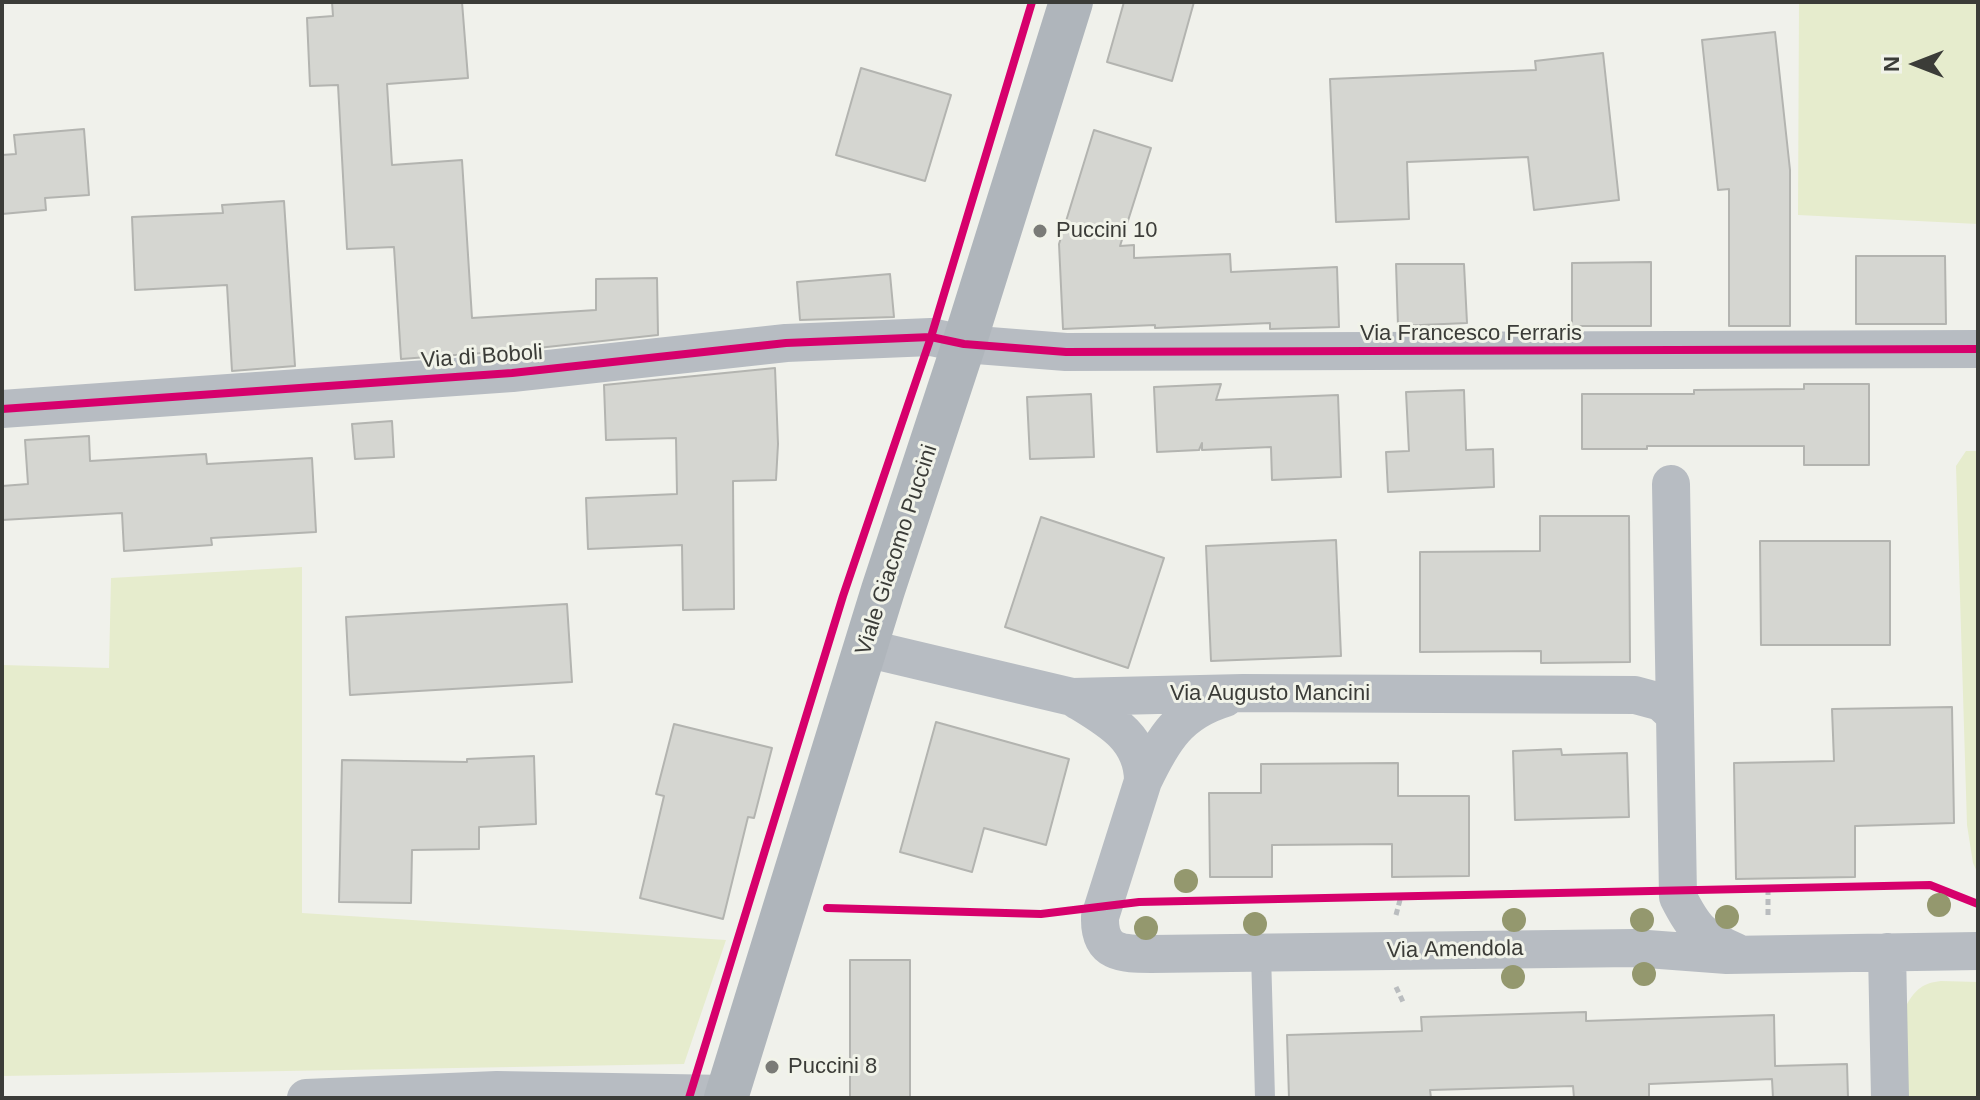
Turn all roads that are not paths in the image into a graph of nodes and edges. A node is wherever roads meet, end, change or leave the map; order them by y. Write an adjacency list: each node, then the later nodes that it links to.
1 (1071, 2): 2 (main road, Viale Giacomo Puccini)
2 (964, 344): 3 (street, Via Francesco Ferraris); 4 (street, Via di Boboli); 6 (main road, Viale Giacomo Puccini)
3 (1978, 349)
4 (2, 409)
5 (1671, 484): 9 (street)
6 (865, 648): 8 (street, Via Augusto Mancini); 17 (main road, Viale Giacomo Puccini)
7 (1243, 693): 8 (street, Via Augusto Mancini); 9 (street, Via Augusto Mancini); 10 (street, Via Amendola)
8 (1072, 697): 10 (street)
9 (1675, 715): 11 (street)
10 (1143, 781): 15 (street, Via Amendola)
11 (1678, 897): 12 (street); 16 (street)
12 (1634, 948): 15 (street, Via Amendola); 16 (street, Via Amendola)
13 (1978, 951): 14 (street, Via Amendola)
14 (1887, 952): 16 (street, Via Amendola); 20 (street)
15 (1261, 953): 19 (lane)
16 (1742, 954)
17 (726, 1096): 18 (street)
18 (306, 1098)
19 (1265, 1098)
20 (1890, 1098)

